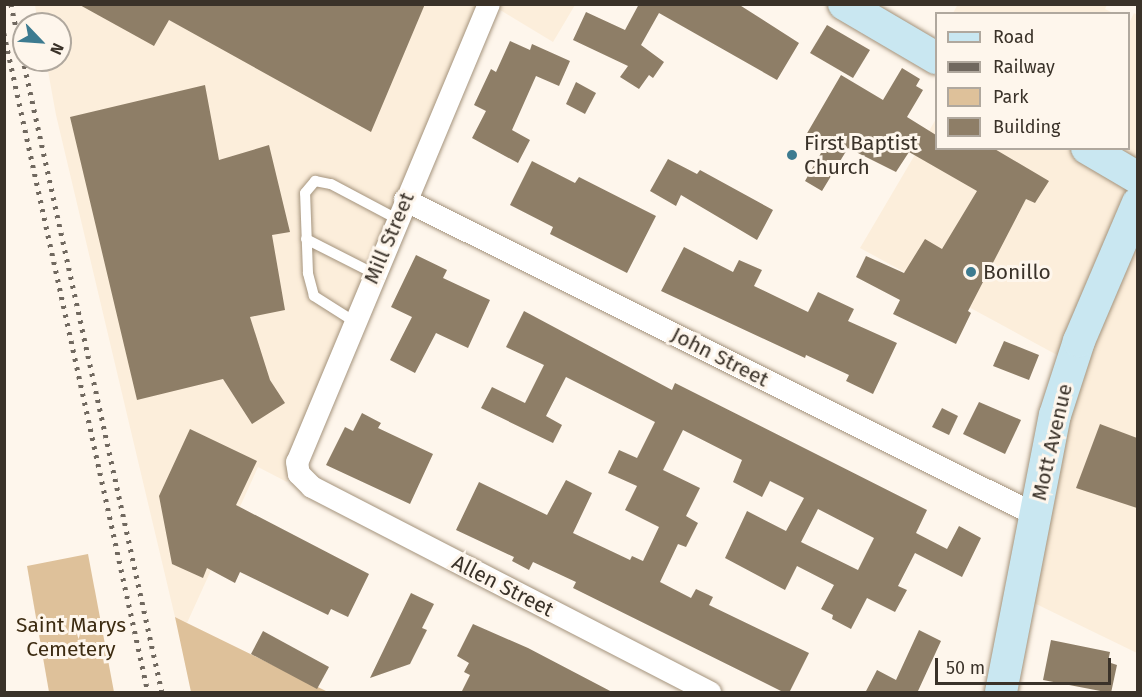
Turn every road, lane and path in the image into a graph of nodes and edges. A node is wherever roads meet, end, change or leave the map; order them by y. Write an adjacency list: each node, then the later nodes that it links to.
1 (489, 4): 7 (street, Mill Street)
2 (844, 4): 3 (street)
3 (935, 57)
4 (1090, 150): 5 (street)
5 (1137, 178)
6 (1137, 203): 12 (street, Mott Avenue)
7 (401, 209): 8 (lane); 9 (street, Mill Street); 12 (street, John Street)
8 (306, 239): 9 (lane); 10 (lane)
9 (375, 274): 10 (street, Mill Street)
10 (355, 322): 11 (street, Mill Street)
11 (299, 474): 13 (street, Allen Street)
12 (1034, 514): 14 (street, Mott Avenue)
13 (710, 693)
14 (1002, 693)

